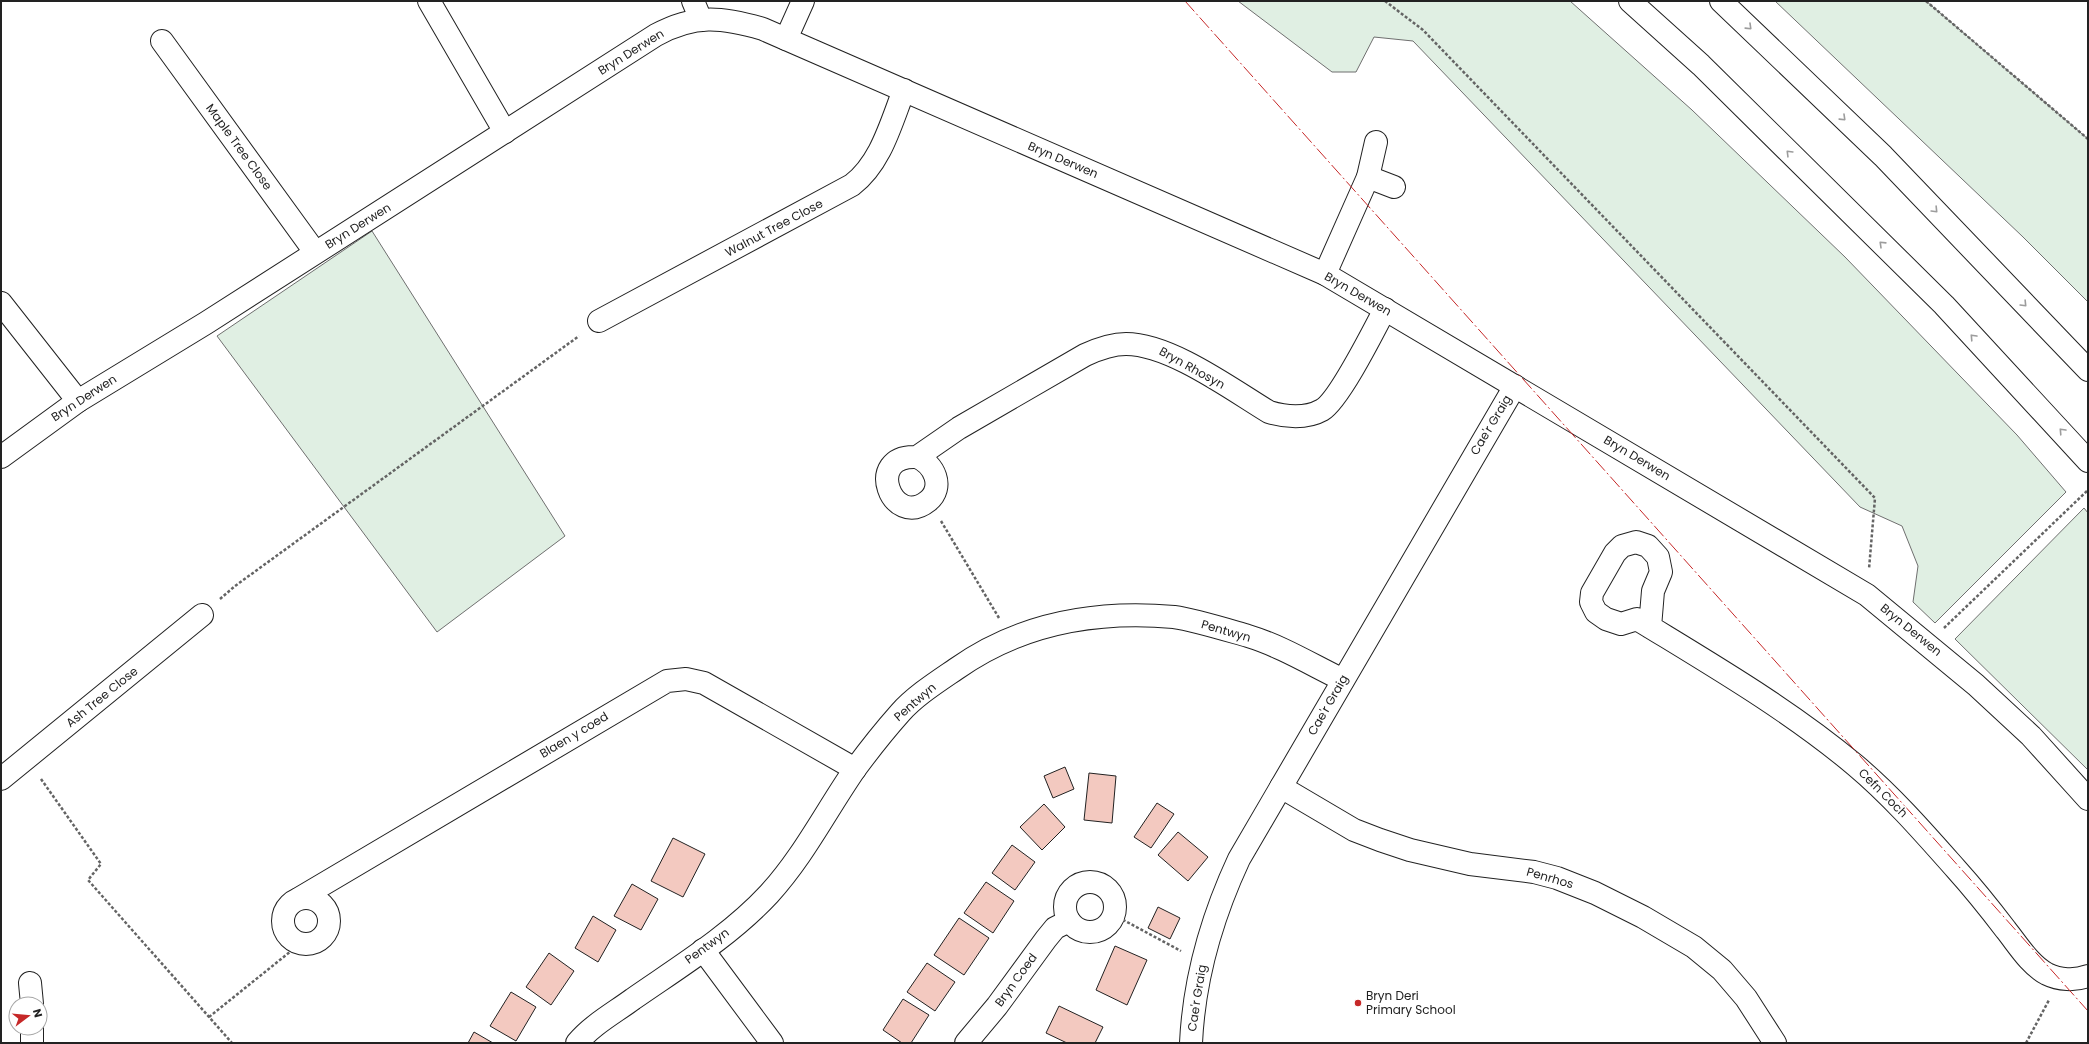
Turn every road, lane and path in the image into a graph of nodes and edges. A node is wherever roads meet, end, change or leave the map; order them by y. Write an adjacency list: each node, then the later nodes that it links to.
1 (429, 1): 11 (main road)
2 (803, 1): 8 (main road)
3 (1385, 1): 29 (path)
4 (1630, 1): 26 (main road, one-way to 4)
5 (1721, 1): 21 (main road, one-way to 21)
6 (1926, 1): 12 (path)
7 (697, 10): 8 (main road, Bryn Derwen); 11 (main road, Bryn Derwen)
8 (786, 39): 10 (main road, Bryn Derwen)
9 (162, 41): 16 (main road, Maple Tree Close)
10 (904, 90): 17 (main road, Bryn Derwen); 20 (main road, Walnut Tree Close)
11 (505, 132): 16 (main road, Bryn Derwen)
12 (2088, 139)
13 (1376, 142): 14 (main road)
14 (1368, 178): 15 (main road); 17 (main road)
15 (1394, 187)
16 (315, 252): 23 (main road, Bryn Derwen)
17 (1325, 274): 19 (main road, Bryn Derwen)
18 (1, 303): 23 (main road)
19 (1385, 310): 22 (main road, Bryn Derwen); 25 (main road, Bryn Rhosyn)
20 (599, 322): 30 (path)
21 (2088, 370)
22 (1515, 386): 29 (main road, Bryn Derwen); 34 (main road, Cae'r Graig)
23 (78, 401): 24 (main road, Bryn Derwen)
24 (1, 457)
25 (917, 457): 28 (main road); 28 (main road, Bryn Rhosyn)
26 (2088, 461)
27 (2088, 490): 33 (path)
28 (928, 500): 32 (path)
29 (1867, 595): 33 (main road, Bryn Derwen)
30 (202, 615): 35 (main road, Ash Tree Close)
31 (1650, 627): 47 (main road, Cefn Coch)
32 (1010, 637): 34 (main road, Pentwyn); 36 (main road, Pentwyn)
33 (1928, 643): 39 (main road, Bryn Derwen)
34 (1343, 680): 38 (main road, Cae'r Graig)
35 (27, 759): 37 (main road, Ash Tree Close); 48 (path)
36 (855, 769): 40 (main road, Blaen y coed); 44 (main road, Pentwyn)
37 (1, 779)
38 (1281, 787): 45 (main road, Cae'r Graig); 54 (main road, Penrhos)
39 (2088, 799)
40 (300, 898): 43 (main road); 43 (main road)
41 (1114, 915): 42 (main road); 42 (main road); 45 (path)
42 (1069, 921): 52 (main road, Bryn Coed)
43 (301, 943): 48 (path)
44 (703, 950): 50 (main road, Pentwyn); 51 (main road)
45 (1203, 962): 53 (main road, Cae'r Graig)
46 (2088, 976): 47 (main road, Cefn Coch)
47 (2060, 979): 55 (path)
48 (209, 1017): 49 (path)
49 (232, 1043)
50 (577, 1043)
51 (772, 1043)
52 (966, 1043)
53 (1191, 1043)
54 (1775, 1043)
55 (2026, 1043)

